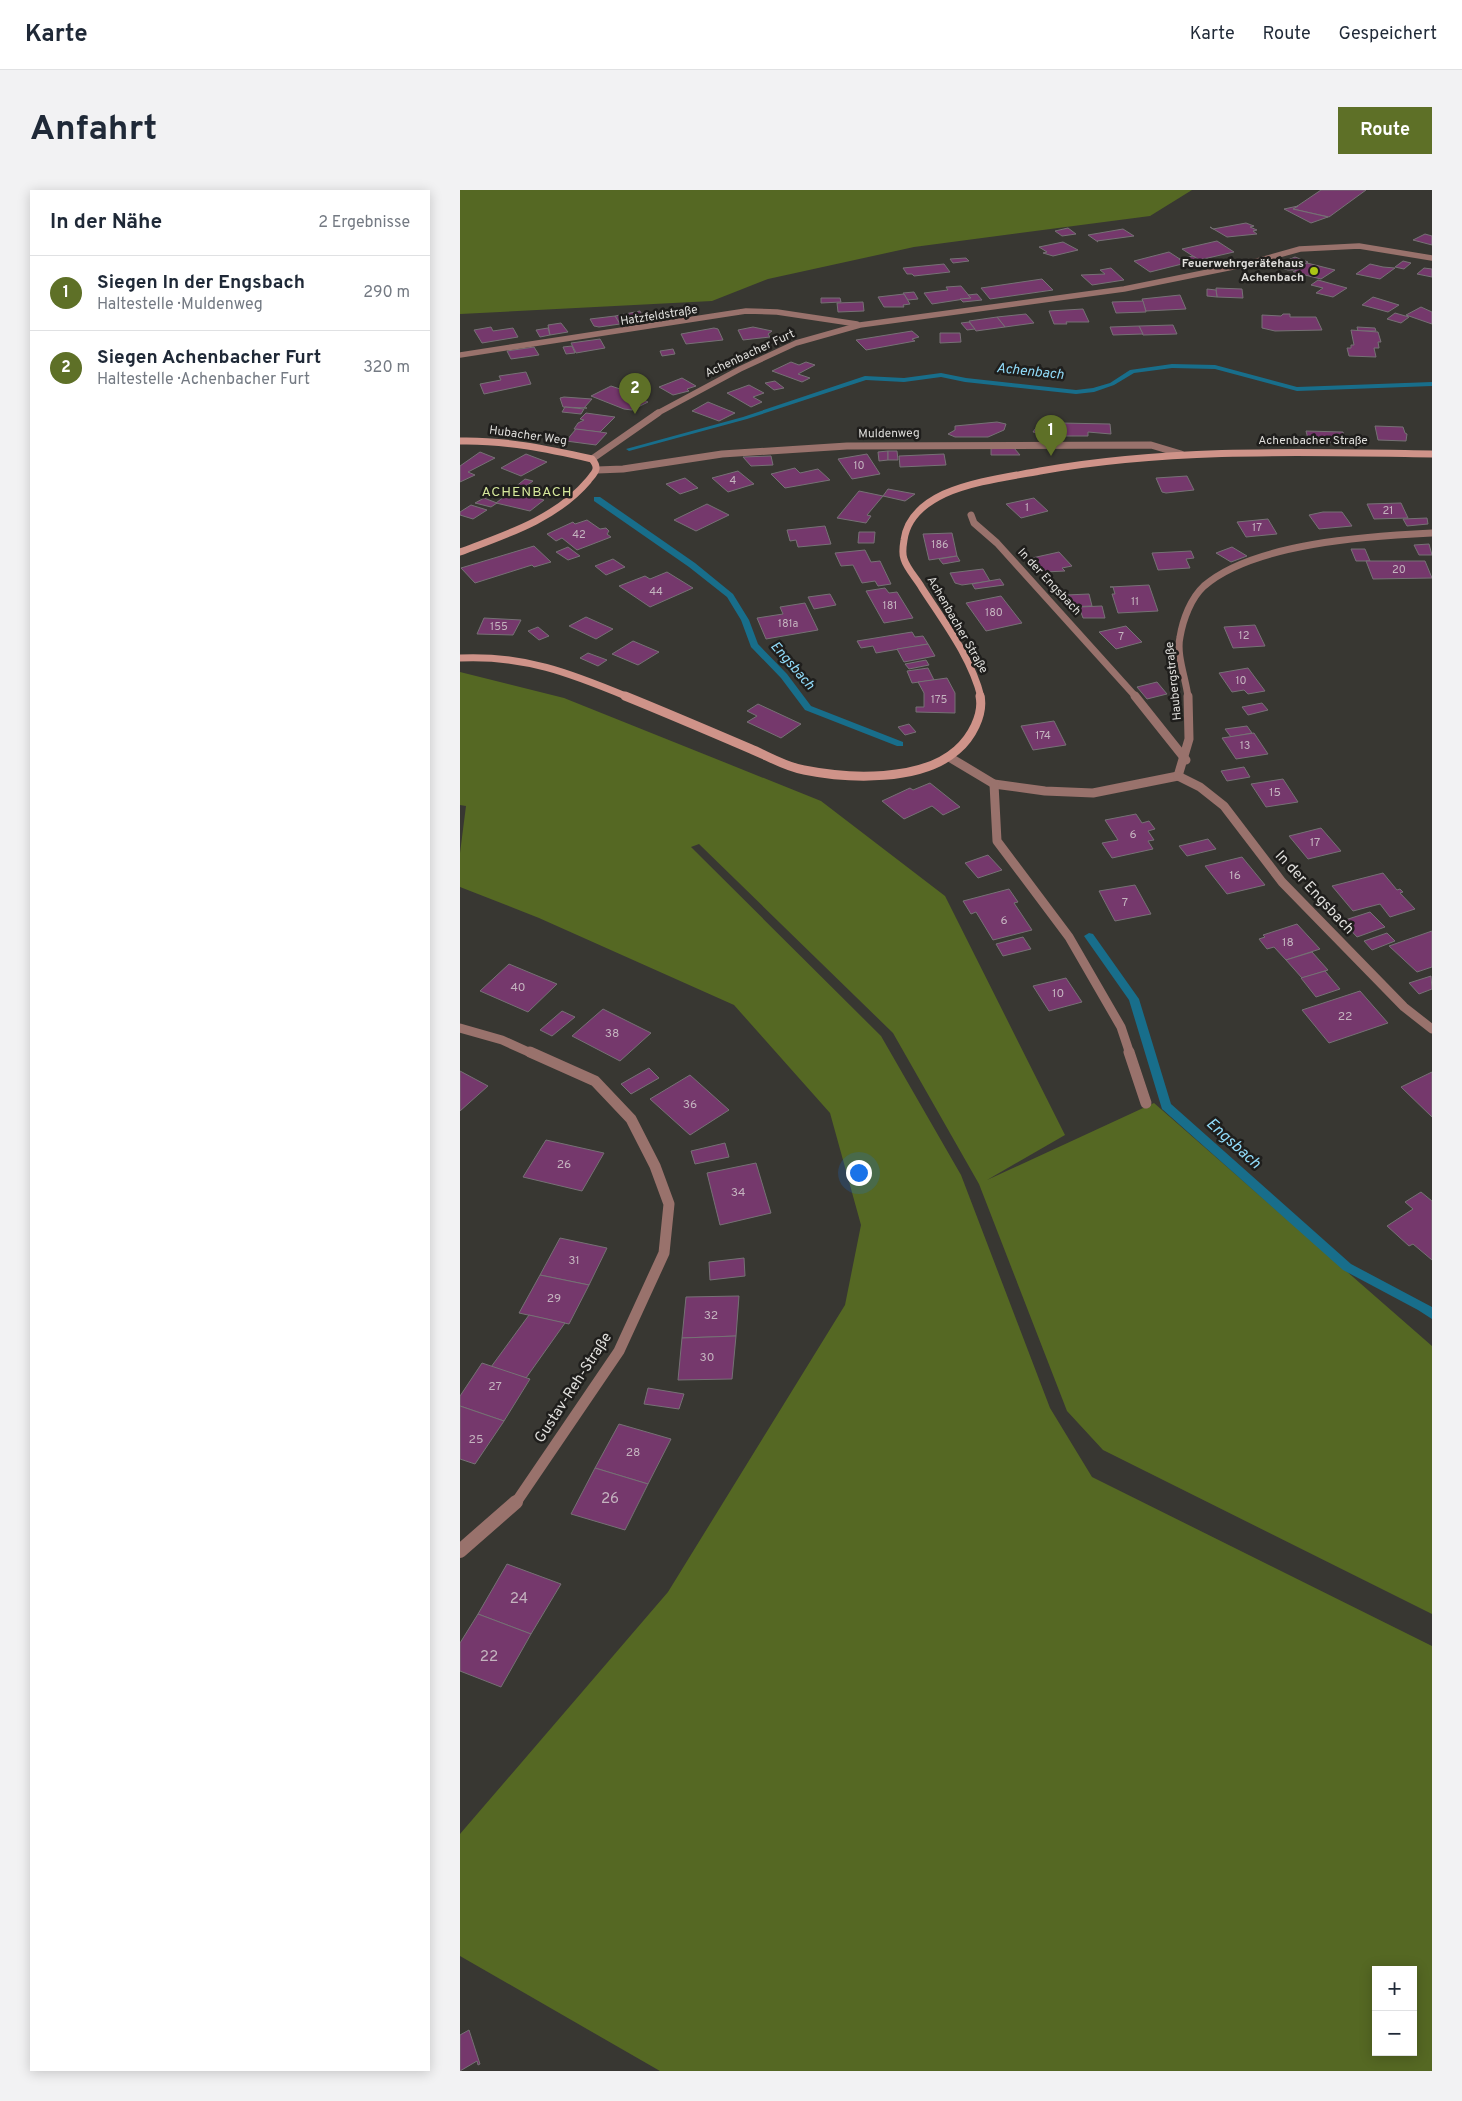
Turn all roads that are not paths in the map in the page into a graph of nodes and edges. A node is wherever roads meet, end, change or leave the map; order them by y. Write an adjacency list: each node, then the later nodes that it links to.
1 (1432, 258): 2 (street, Achenbacher Furt)
2 (860, 325): 3 (street, Hatzfeldstraße); 7 (street, Achenbacher Furt)
3 (460, 355)
4 (464, 441): 7 (main road, Hubacher Weg)
5 (1181, 454): 6 (main road, Achenbacher Straße); 8 (street, Muldenweg); 13 (main road, Achenbacher Straße)
6 (1432, 454)
7 (592, 459): 8 (main road)
8 (597, 470): 11 (main road)
9 (971, 514): 14 (street, In der Engsbach)
10 (1432, 533): 14 (street, Haubergstraße)
11 (460, 552)
12 (460, 658): 13 (main road, Achenbacher Straße)
13 (948, 757): 16 (street)
14 (1186, 760): 15 (street, Haubergstraße)
15 (1178, 776): 16 (street); 18 (street, In der Engsbach)
16 (994, 784): 19 (street)
17 (460, 1028): 20 (street, Gustav-Reh-Straße)
18 (1432, 1029)
19 (1146, 1103)
20 (460, 1551)

